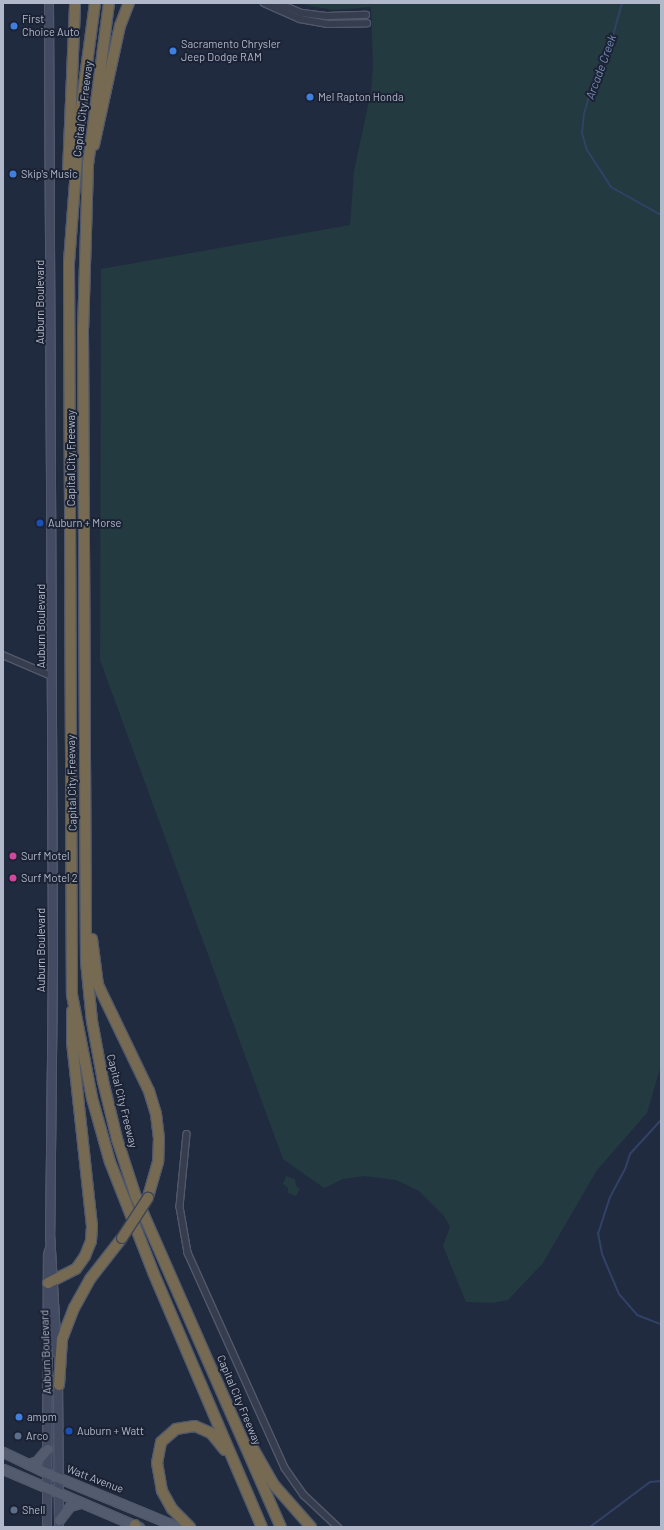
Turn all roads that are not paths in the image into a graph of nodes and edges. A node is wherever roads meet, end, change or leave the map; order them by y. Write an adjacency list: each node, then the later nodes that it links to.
1 (49, 3): 15 (main road, Auburn Boulevard)
2 (75, 3): 13 (highway)
3 (95, 3): 13 (highway, Capital City Freeway)
4 (109, 3): 12 (highway, Capital City Freeway)
5 (129, 3): 12 (highway)
6 (264, 3): 11 (street)
7 (278, 3): 9 (street)
8 (366, 14): 9 (street)
9 (359, 15): 11 (street)
10 (367, 23): 11 (street)
11 (360, 24)
12 (88, 164): 16 (highway, Capital City Freeway)
13 (69, 263): 17 (highway, Capital City Freeway)
14 (3, 655): 15 (street)
15 (52, 676): 19 (main road, Auburn Boulevard)
16 (85, 863): 20 (highway, bridge); 21 (highway, Capital City Freeway)
17 (72, 995): 19 (highway); 26 (highway, Capital City Freeway)
18 (187, 1134): 40 (street)
19 (51, 1283): 20 (main road, Auburn Boulevard); 22 (main road, Auburn Boulevard)
20 (59, 1385): 28 (main road, Auburn Boulevard)
21 (225, 1398): 38 (highway, Capital City Freeway); 39 (highway)
22 (47, 1449): 24 (main road); 27 (main road, Auburn Boulevard)
23 (3, 1452): 24 (main road, Watt Avenue)
24 (28, 1464): 27 (main road, Watt Avenue)
25 (3, 1469): 29 (main road)
26 (237, 1469): 36 (highway); 37 (highway, Capital City Freeway)
27 (47, 1473): 28 (main road, Watt Avenue); 29 (main road, Auburn Boulevard)
28 (59, 1478): 30 (main road, Auburn Boulevard); 35 (main road, Watt Avenue)
29 (46, 1489): 30 (main road); 34 (main road, Auburn Boulevard)
30 (60, 1494): 31 (main road); 32 (main road, Auburn Boulevard)
31 (80, 1503): 32 (main road); 33 (main road)
32 (59, 1524)
33 (137, 1526)
34 (47, 1527)
35 (178, 1527)
36 (190, 1527)
37 (262, 1527)
38 (281, 1527)
39 (310, 1527)
40 (338, 1527)

